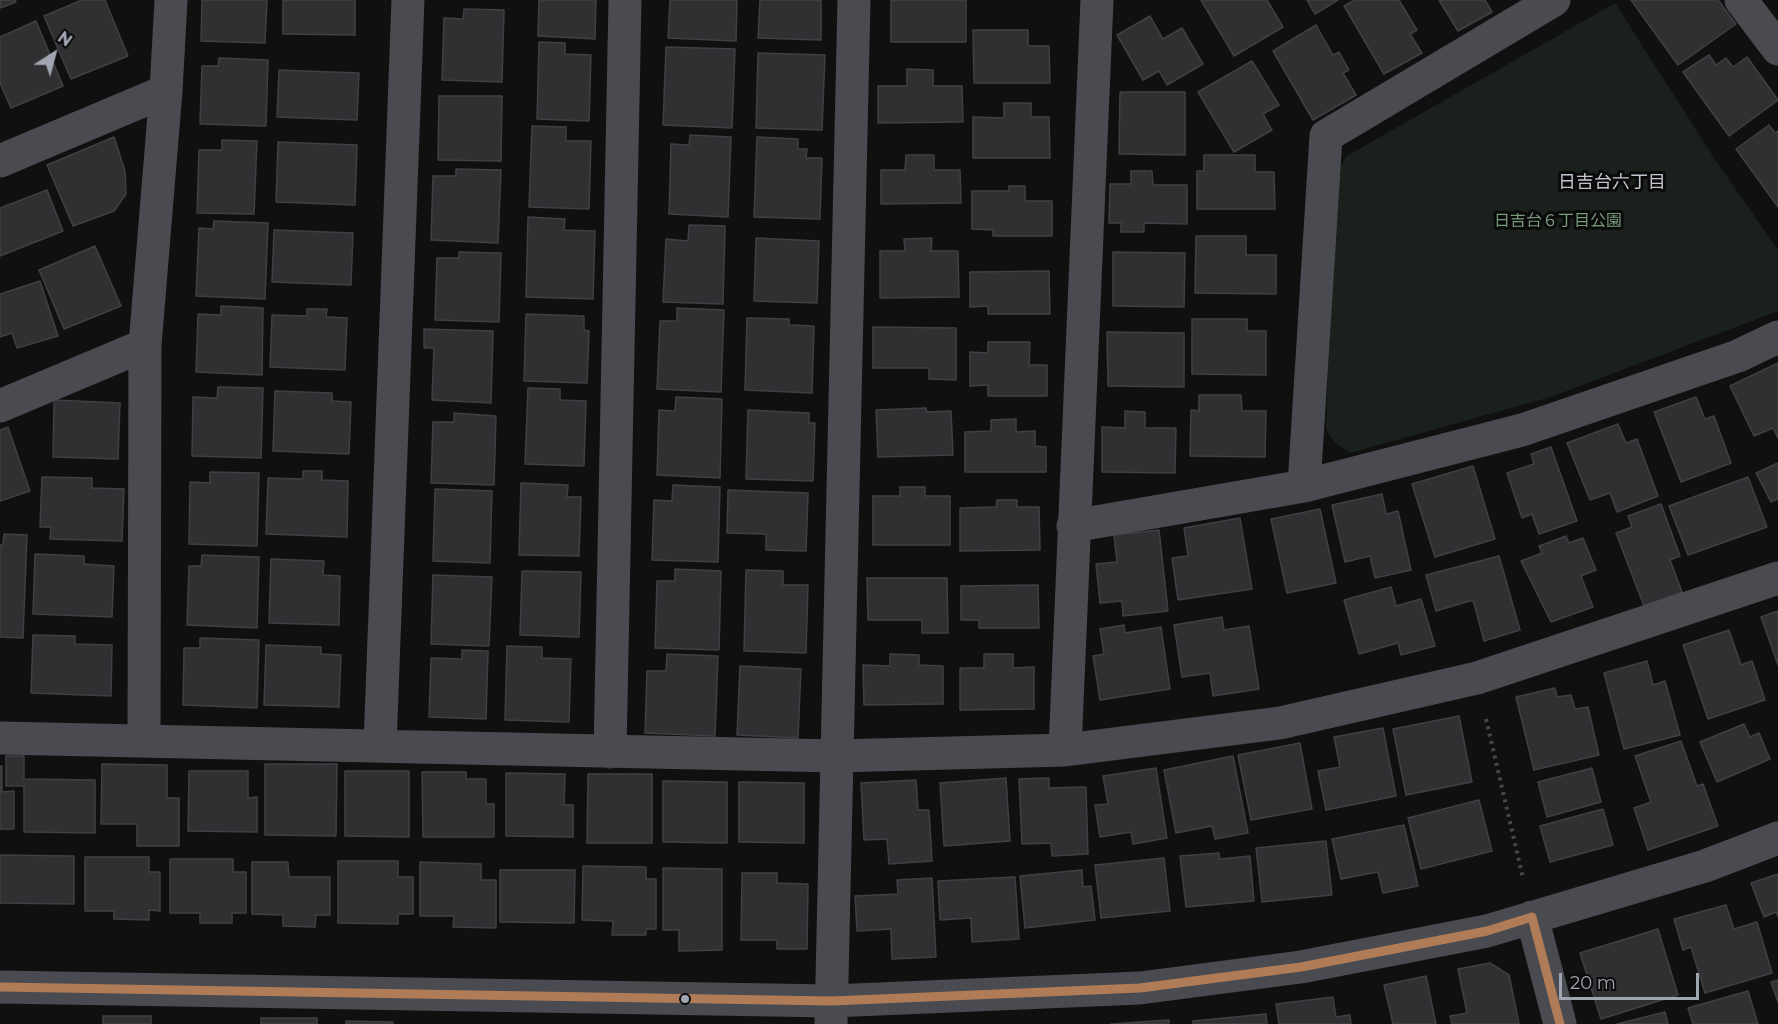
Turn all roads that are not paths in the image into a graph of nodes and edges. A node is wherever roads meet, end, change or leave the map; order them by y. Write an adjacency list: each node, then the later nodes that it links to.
1 (171, 0): 9 (street)
2 (408, 0): 19 (street)
3 (625, 0): 21 (street)
4 (854, 0): 22 (street)
5 (1554, 0): 14 (street)
6 (1742, 0): 8 (street)
7 (1100, 1): 15 (street)
8 (1778, 49)
9 (166, 91): 10 (street); 12 (street)
10 (0, 160)
11 (1778, 337): 14 (street)
12 (145, 345): 13 (street); 18 (street)
13 (0, 406)
14 (1304, 486): 15 (street)
15 (1073, 526): 20 (street)
16 (1778, 578): 20 (street)
17 (0, 738): 18 (street)
18 (144, 741): 19 (street)
19 (380, 746): 21 (street)
20 (1065, 750): 22 (street)
21 (610, 752): 22 (street)
22 (836, 756): 26 (street)
23 (1778, 838): 24 (street)
24 (1532, 917): 26 (street); 27 (street)
25 (0, 987): 26 (street)
26 (831, 1013)
27 (1560, 1024)

